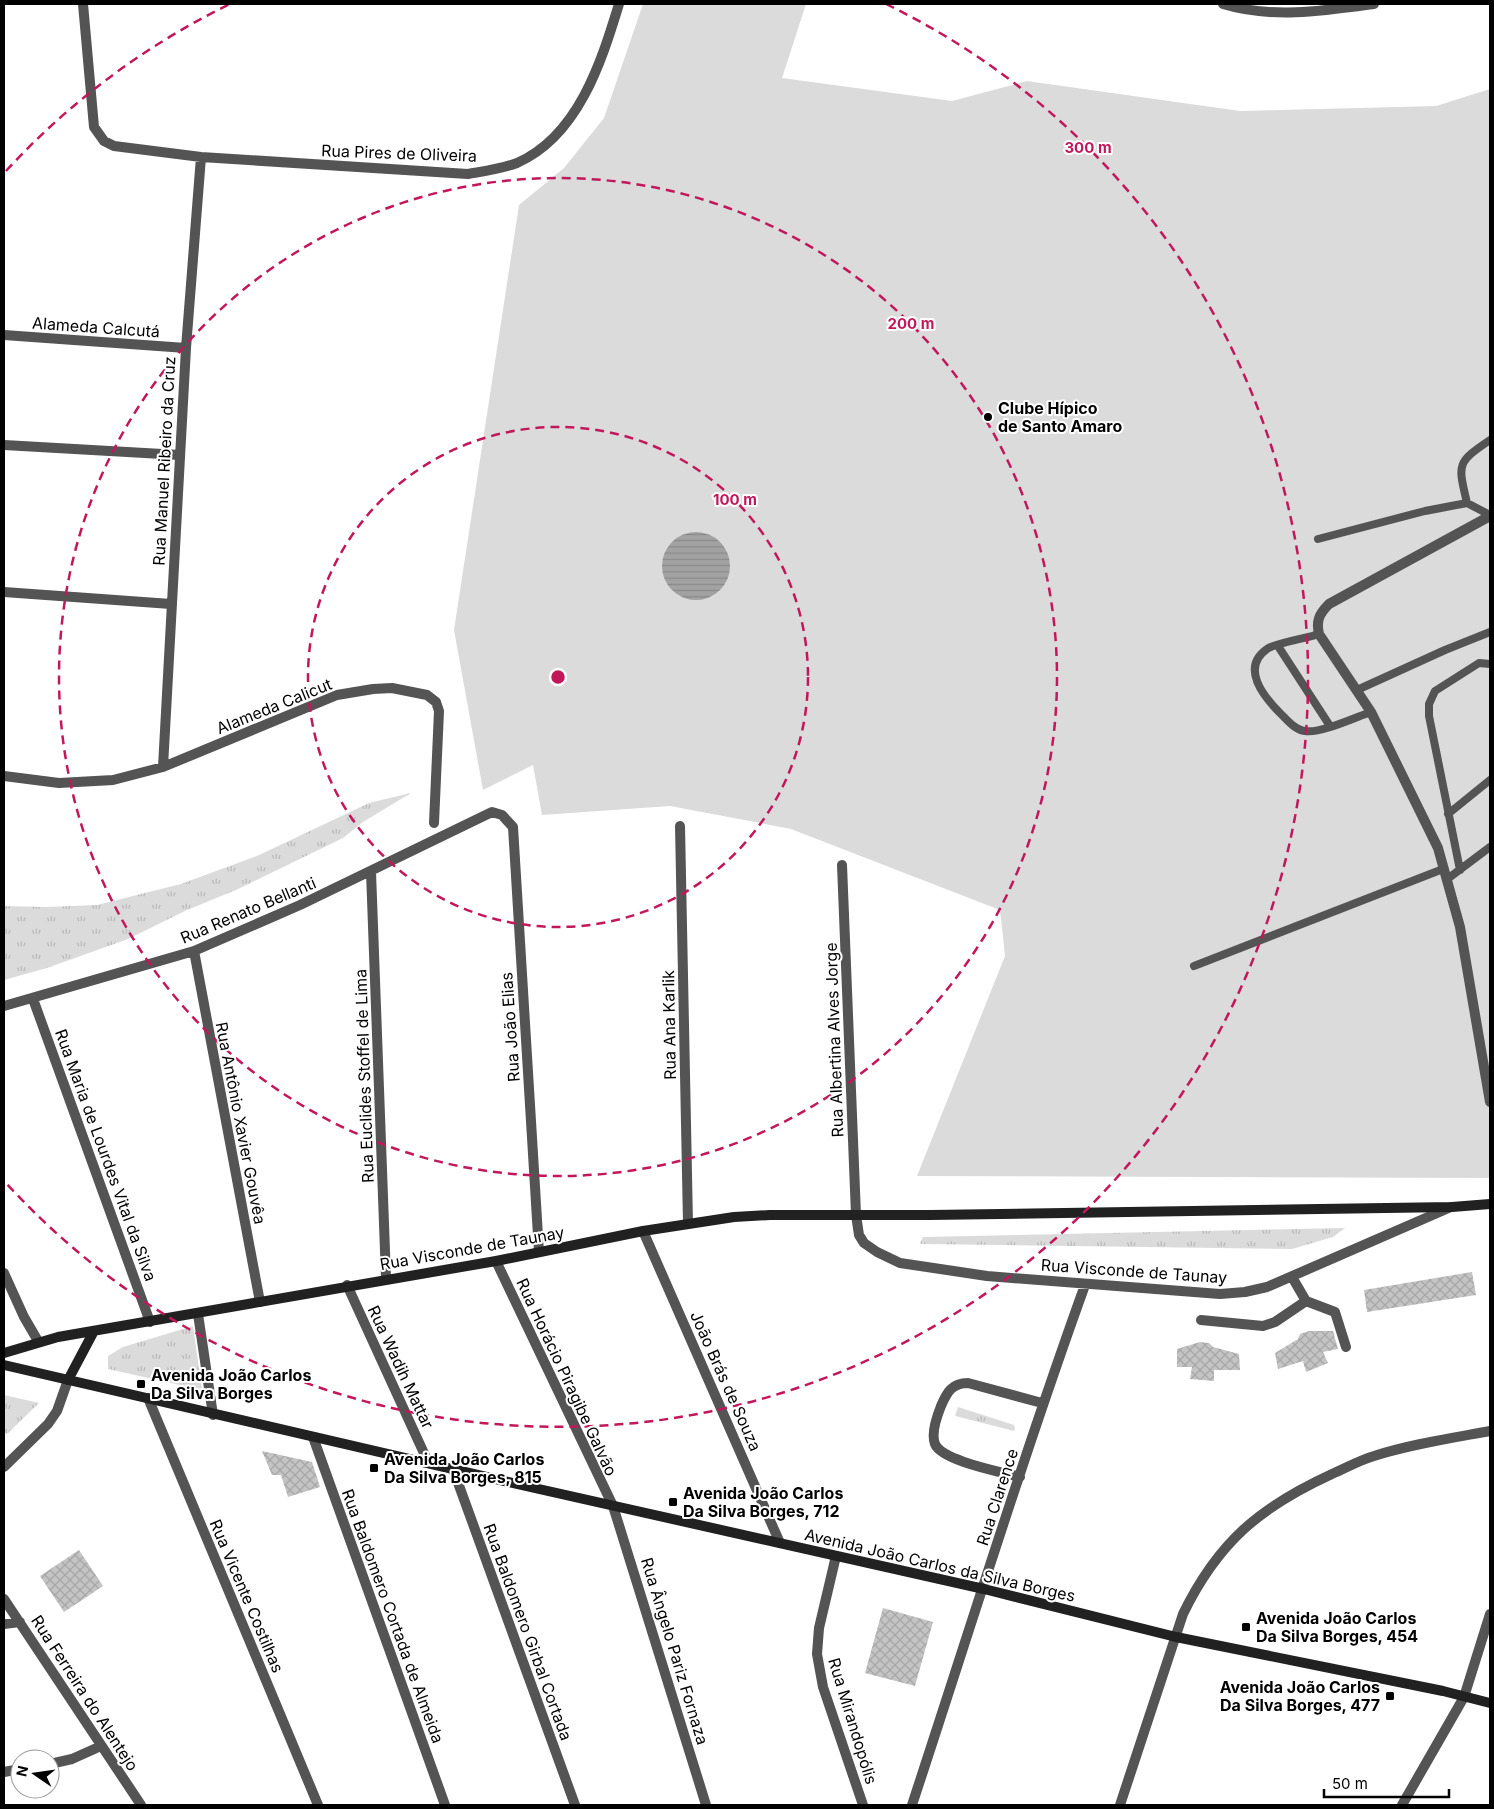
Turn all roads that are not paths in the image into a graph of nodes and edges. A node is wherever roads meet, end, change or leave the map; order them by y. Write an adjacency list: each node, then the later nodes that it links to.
1 (83, 4): 5 (street, Rua Pires de Oliveira)
2 (619, 4): 5 (street, Rua Pires de Oliveira)
3 (1223, 4): 4 (street)
4 (1374, 4)
5 (201, 157): 7 (street, Rua Manuel Ribeiro da Cruz)
6 (4, 335): 7 (street, Alameda Calcutá)
7 (186, 348): 10 (street, Rua Manuel Ribeiro da Cruz)
8 (1490, 440): 11 (lane)
9 (4, 445): 10 (street)
10 (180, 455): 15 (street, Rua Manuel Ribeiro da Cruz)
11 (1467, 503): 12 (lane); 13 (lane)
12 (1490, 516): 17 (street)
13 (1318, 539)
14 (4, 592): 15 (street)
15 (171, 604): 23 (street, Rua Manuel Ribeiro da Cruz)
16 (1490, 632): 20 (lane)
17 (1319, 634): 18 (lane); 20 (street)
18 (1278, 646): 22 (lane); 22 (lane)
19 (1490, 664): 27 (lane)
20 (1357, 690): 21 (street)
21 (1371, 712): 22 (lane); 32 (street)
22 (1330, 726)
23 (164, 767): 24 (street, Alameda Calicut); 28 (street, Alameda Calicut)
24 (4, 776)
25 (1490, 780): 27 (lane)
26 (492, 812): 34 (street, Rua Renato Bellanti); 46 (street, Rua João Elias)
27 (1448, 814): 33 (lane)
28 (434, 823)
29 (680, 826): 44 (street, Rua Ana Karlik)
30 (1490, 846): 33 (lane)
31 (842, 865): 43 (street, Rua Albertina Alves Jorge)
32 (1443, 869): 35 (street); 37 (lane)
33 (1460, 870): 35 (lane)
34 (371, 872): 36 (street, Rua Renato Bellanti); 50 (street, Rua Euclides Stoffel de Lima)
35 (1446, 880): 40 (street)
36 (194, 951): 38 (street, Rua Renato Bellanti); 54 (street, Rua Antônio Xavier Gouvêa)
37 (1194, 966)
38 (33, 999): 39 (street, Rua Renato Bellanti); 57 (street, Rua Maria de Lourdes Vital da Silva)
39 (4, 1006)
40 (1490, 1102)
41 (1490, 1204): 42 (street, Rua Visconde de Taunay)
42 (1452, 1207): 43 (street, Rua Visconde de Taunay); 49 (street, Rua Visconde de Taunay)
43 (856, 1215): 44 (street, Rua Visconde de Taunay); 52 (street, Rua Visconde de Taunay)
44 (688, 1223): 45 (street, Rua Visconde de Taunay)
45 (643, 1231): 46 (street, Rua Visconde de Taunay); 74 (street, João Brás de Souza)
46 (539, 1252): 47 (street, Rua Visconde de Taunay)
47 (496, 1260): 50 (street, Rua Visconde de Taunay); 73 (street, Rua Horácio Piragibe Galvão)
48 (4, 1274): 59 (street)
49 (1292, 1277): 52 (street, Rua Visconde de Taunay); 53 (street)
50 (386, 1278): 51 (street, Rua Visconde de Taunay)
51 (347, 1285): 54 (street, Rua Visconde de Taunay); 69 (street, Rua Wadih Mattar)
52 (1085, 1285): 65 (street, Rua Clarence)
53 (1306, 1301): 56 (street); 60 (street)
54 (260, 1302): 55 (street, Rua Visconde de Taunay)
55 (198, 1314): 57 (street, Rua Visconde de Taunay); 66 (street)
56 (1200, 1320)
57 (150, 1322): 58 (street, Rua Visconde de Taunay)
58 (94, 1331): 59 (street, Rua Visconde de Taunay); 63 (street)
59 (38, 1341): 61 (street, Rua Visconde de Taunay)
60 (1346, 1347)
61 (4, 1352)
62 (4, 1365): 63 (street, Avenida João Carlos da Silva Borges)
63 (68, 1380): 64 (street, Avenida João Carlos da Silva Borges); 70 (street)
64 (148, 1398): 66 (street, Avenida João Carlos da Silva Borges); 87 (street, Rua Vicente Costilhas)
65 (1042, 1404): 72 (street, Rua Clarence); 72 (street)
66 (213, 1415): 68 (street, Avenida João Carlos da Silva Borges)
67 (1490, 1431): 81 (street)
68 (313, 1437): 69 (street, Avenida João Carlos da Silva Borges); 88 (street, Rua Baldomero Cortada de Almeida)
69 (428, 1462): 71 (street, Avenida João Carlos da Silva Borges)
70 (5, 1463)
71 (453, 1469): 73 (street, Avenida João Carlos da Silva Borges); 89 (street, Rua Baldomero Girbal Cortada)
72 (1020, 1477): 76 (street, Rua Clarence)
73 (613, 1506): 74 (street, Avenida João Carlos da Silva Borges); 90 (street, Rua Ângelo Pariz Fornaza)
74 (780, 1543): 75 (street, Avenida João Carlos da Silva Borges)
75 (836, 1556): 76 (street, Avenida João Carlos da Silva Borges); 91 (street, Rua Mirandopólis)
76 (984, 1589): 81 (street, Avenida João Carlos da Silva Borges); 92 (street, Rua Clarence)
77 (4, 1599): 79 (street, Rua Ferreira do Alentejo)
78 (1490, 1614): 82 (street)
79 (20, 1622): 80 (street); 84 (street, Rua Ferreira do Alentejo)
80 (4, 1624)
81 (1176, 1637): 82 (street, Avenida João Carlos da Silva Borges); 93 (street)
82 (1464, 1696): 83 (street, Avenida João Carlos da Silva Borges); 94 (street)
83 (1490, 1703)
84 (101, 1746): 85 (street); 86 (street, Rua Ferreira do Alentejo)
85 (60, 1761)
86 (142, 1805)
87 (318, 1805)
88 (446, 1805)
89 (575, 1805)
90 (706, 1805)
91 (863, 1805)
92 (912, 1805)
93 (1120, 1805)
94 (1402, 1805)

